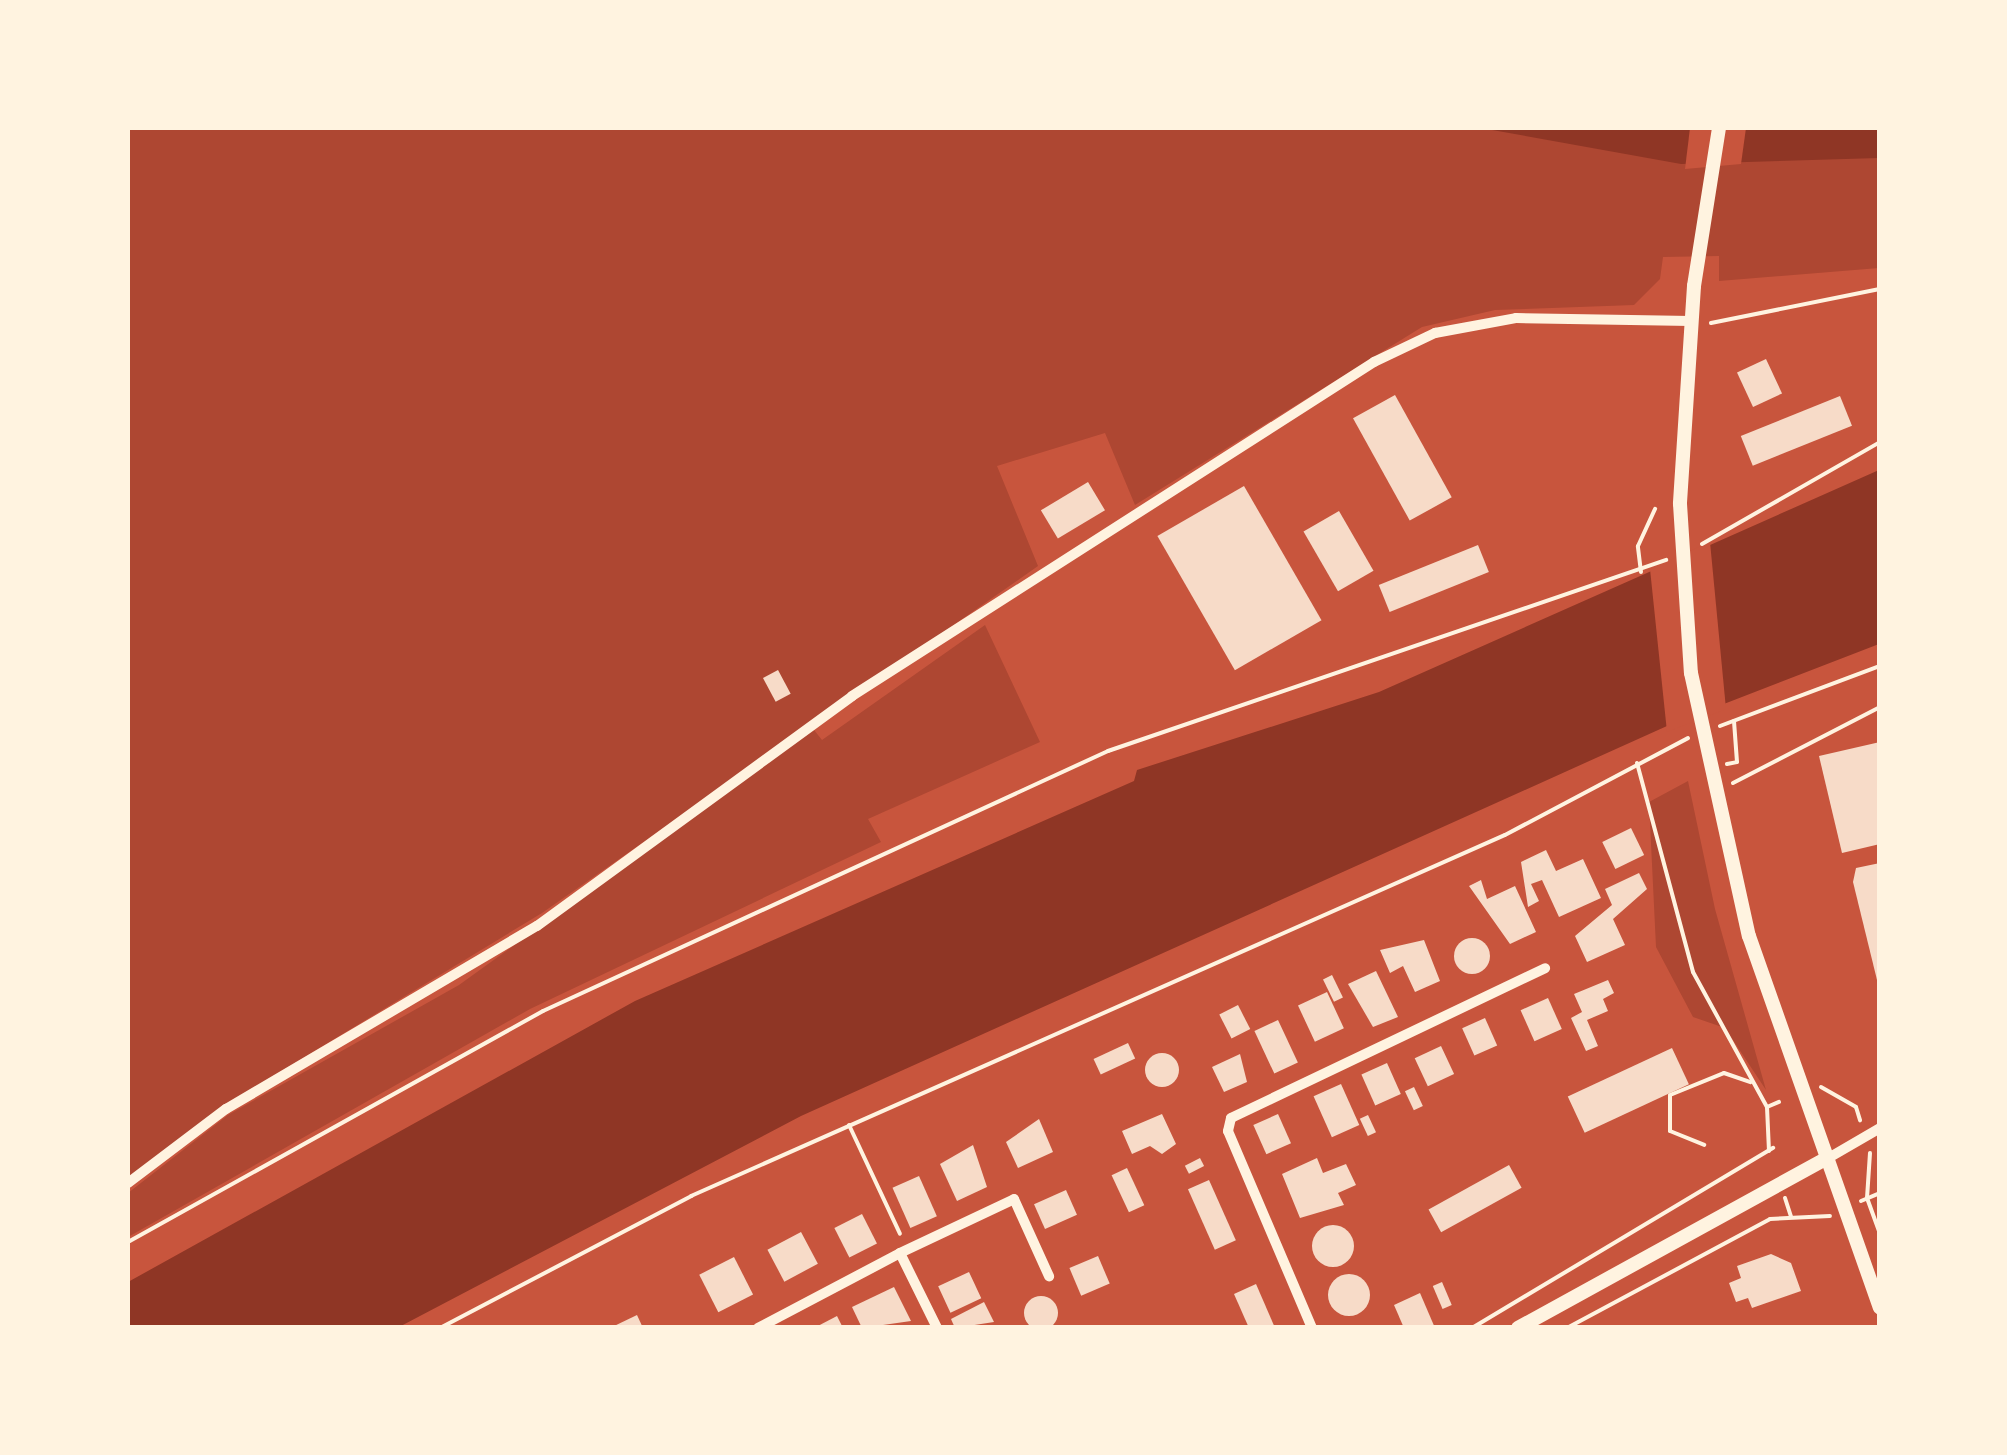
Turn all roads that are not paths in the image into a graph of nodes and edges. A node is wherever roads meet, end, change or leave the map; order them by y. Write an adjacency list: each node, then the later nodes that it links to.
1 (1719, 128): 2 (main road)
2 (1691, 321): 5 (main road); 6 (street)
3 (1545, 968): 12 (street)
4 (1880, 1128): 5 (street)
5 (1824, 1160): 9 (main road); 13 (main road)
6 (128, 1183)
7 (903, 1252): 8 (street); 10 (street); 11 (street)
8 (1049, 1276)
9 (1880, 1308)
10 (758, 1328)
11 (937, 1328)
12 (1312, 1328)
13 (1518, 1328)

